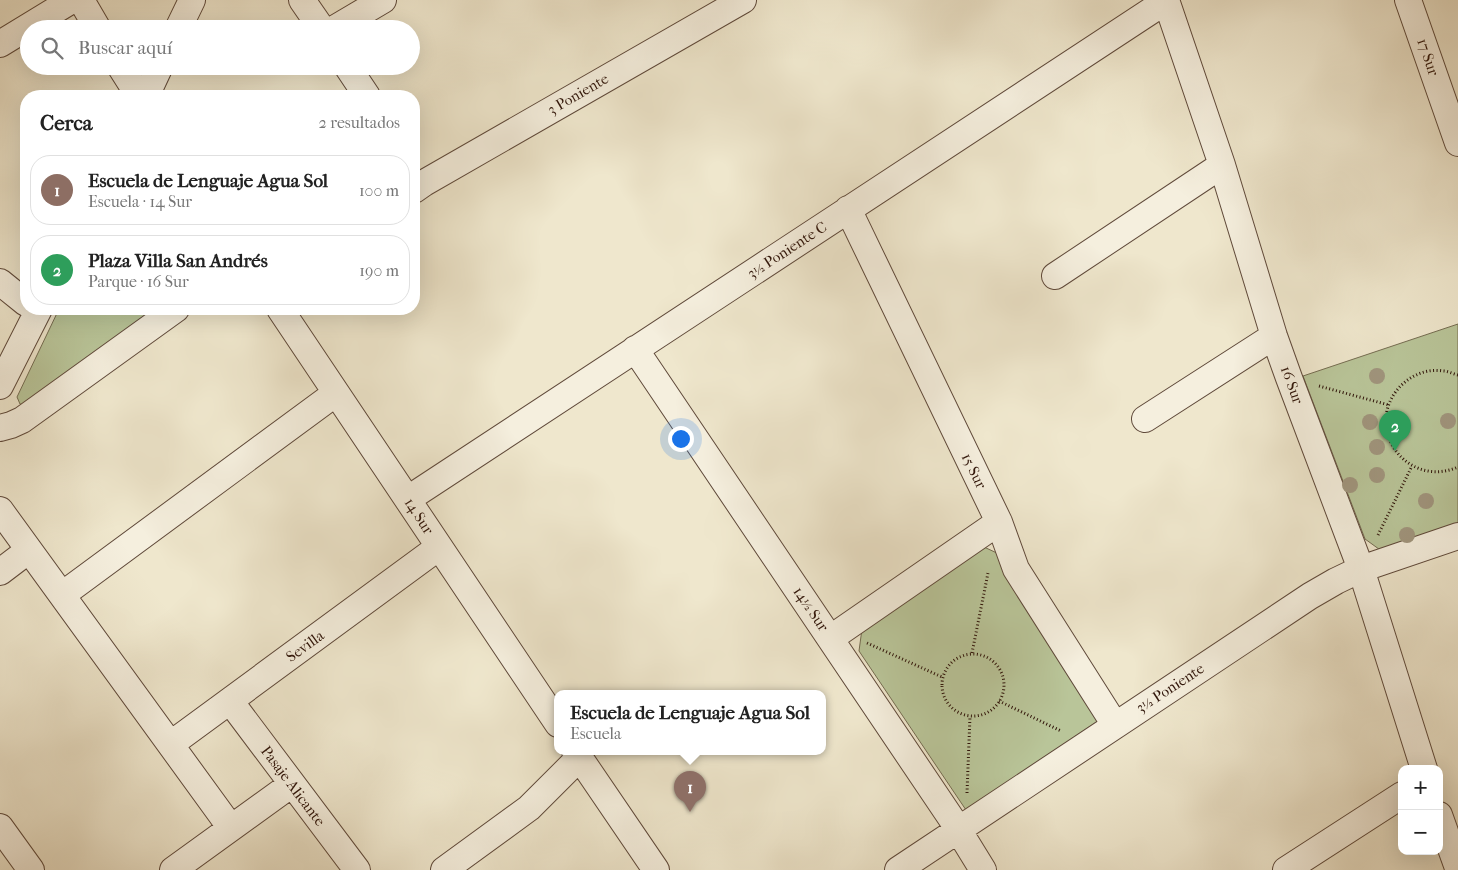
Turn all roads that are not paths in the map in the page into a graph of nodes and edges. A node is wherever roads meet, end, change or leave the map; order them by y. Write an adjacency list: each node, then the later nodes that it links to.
1 (72, 0): 9 (street)
2 (81, 0): 10 (street)
3 (192, 0): 11 (street)
4 (302, 0): 12 (street)
5 (383, 0): 13 (street)
6 (743, 0): 25 (street, 3 Poniente)
7 (1166, 0): 24 (street, 16 Sur); 26 (street, 3½ Poniente C)
8 (1408, 0): 22 (street, 17 Sur)
9 (39, 20)
10 (93, 20)
11 (182, 20)
12 (316, 20)
13 (349, 20)
14 (20, 32): 15 (street)
15 (0, 44)
16 (125, 75): 19 (street)
17 (156, 75): 20 (street)
18 (353, 75): 21 (street)
19 (134, 90)
20 (149, 90)
21 (363, 90)
22 (1449, 91): 23 (street, 17 Sur)
23 (1458, 143)
24 (1222, 165): 27 (street); 33 (street, 16 Sur)
25 (420, 178)
26 (848, 209): 34 (street, 3½ Poniente C); 41 (street, 15 Sur)
27 (1055, 276)
28 (0, 282): 29 (street)
29 (20, 297)
30 (31, 315): 35 (street)
31 (168, 315): 38 (street)
32 (284, 315): 36 (street, 14 Sur)
33 (1274, 336): 37 (street); 45 (street, 16 Sur)
34 (635, 349): 39 (street, 3½ Poniente C); 48 (street, 14½ Sur)
35 (0, 386)
36 (336, 393): 39 (street, 14 Sur); 47 (street)
37 (1146, 419)
38 (0, 428)
39 (408, 499): 43 (street, 14 Sur)
40 (0, 510): 44 (street)
41 (998, 522): 48 (street); 51 (street, 15 Sur)
42 (1458, 536): 45 (street, 3½ Poniente)
43 (439, 547): 49 (street, Sevilla); 50 (street, 14 Sur)
44 (29, 550): 46 (street); 47 (street)
45 (1361, 569): 51 (street, 3½ Poniente); 55 (street, 16 Sur)
46 (0, 572)
47 (62, 595): 52 (street)
48 (831, 638): 58 (street, 14½ Sur)
49 (230, 701): 52 (street, Sevilla); 56 (street, Pasaje Alicante)
50 (554, 718)
51 (1115, 725): 58 (street, 3½ Poniente)
52 (171, 744): 61 (street)
53 (577, 755): 66 (street)
54 (579, 755): 67 (street)
55 (1423, 765)
56 (292, 784): 61 (street); 65 (street, Pasaje Alicante)
57 (1398, 798): 70 (street)
58 (955, 824): 68 (street, 3½ Poniente); 69 (street, 14½ Sur)
59 (1443, 825): 62 (street)
60 (0, 827): 63 (street)
61 (232, 828): 64 (street)
62 (1458, 868)
63 (31, 870)
64 (173, 870)
65 (358, 870)
66 (444, 870)
67 (656, 870)
68 (898, 870)
69 (983, 870)
70 (1286, 870)

